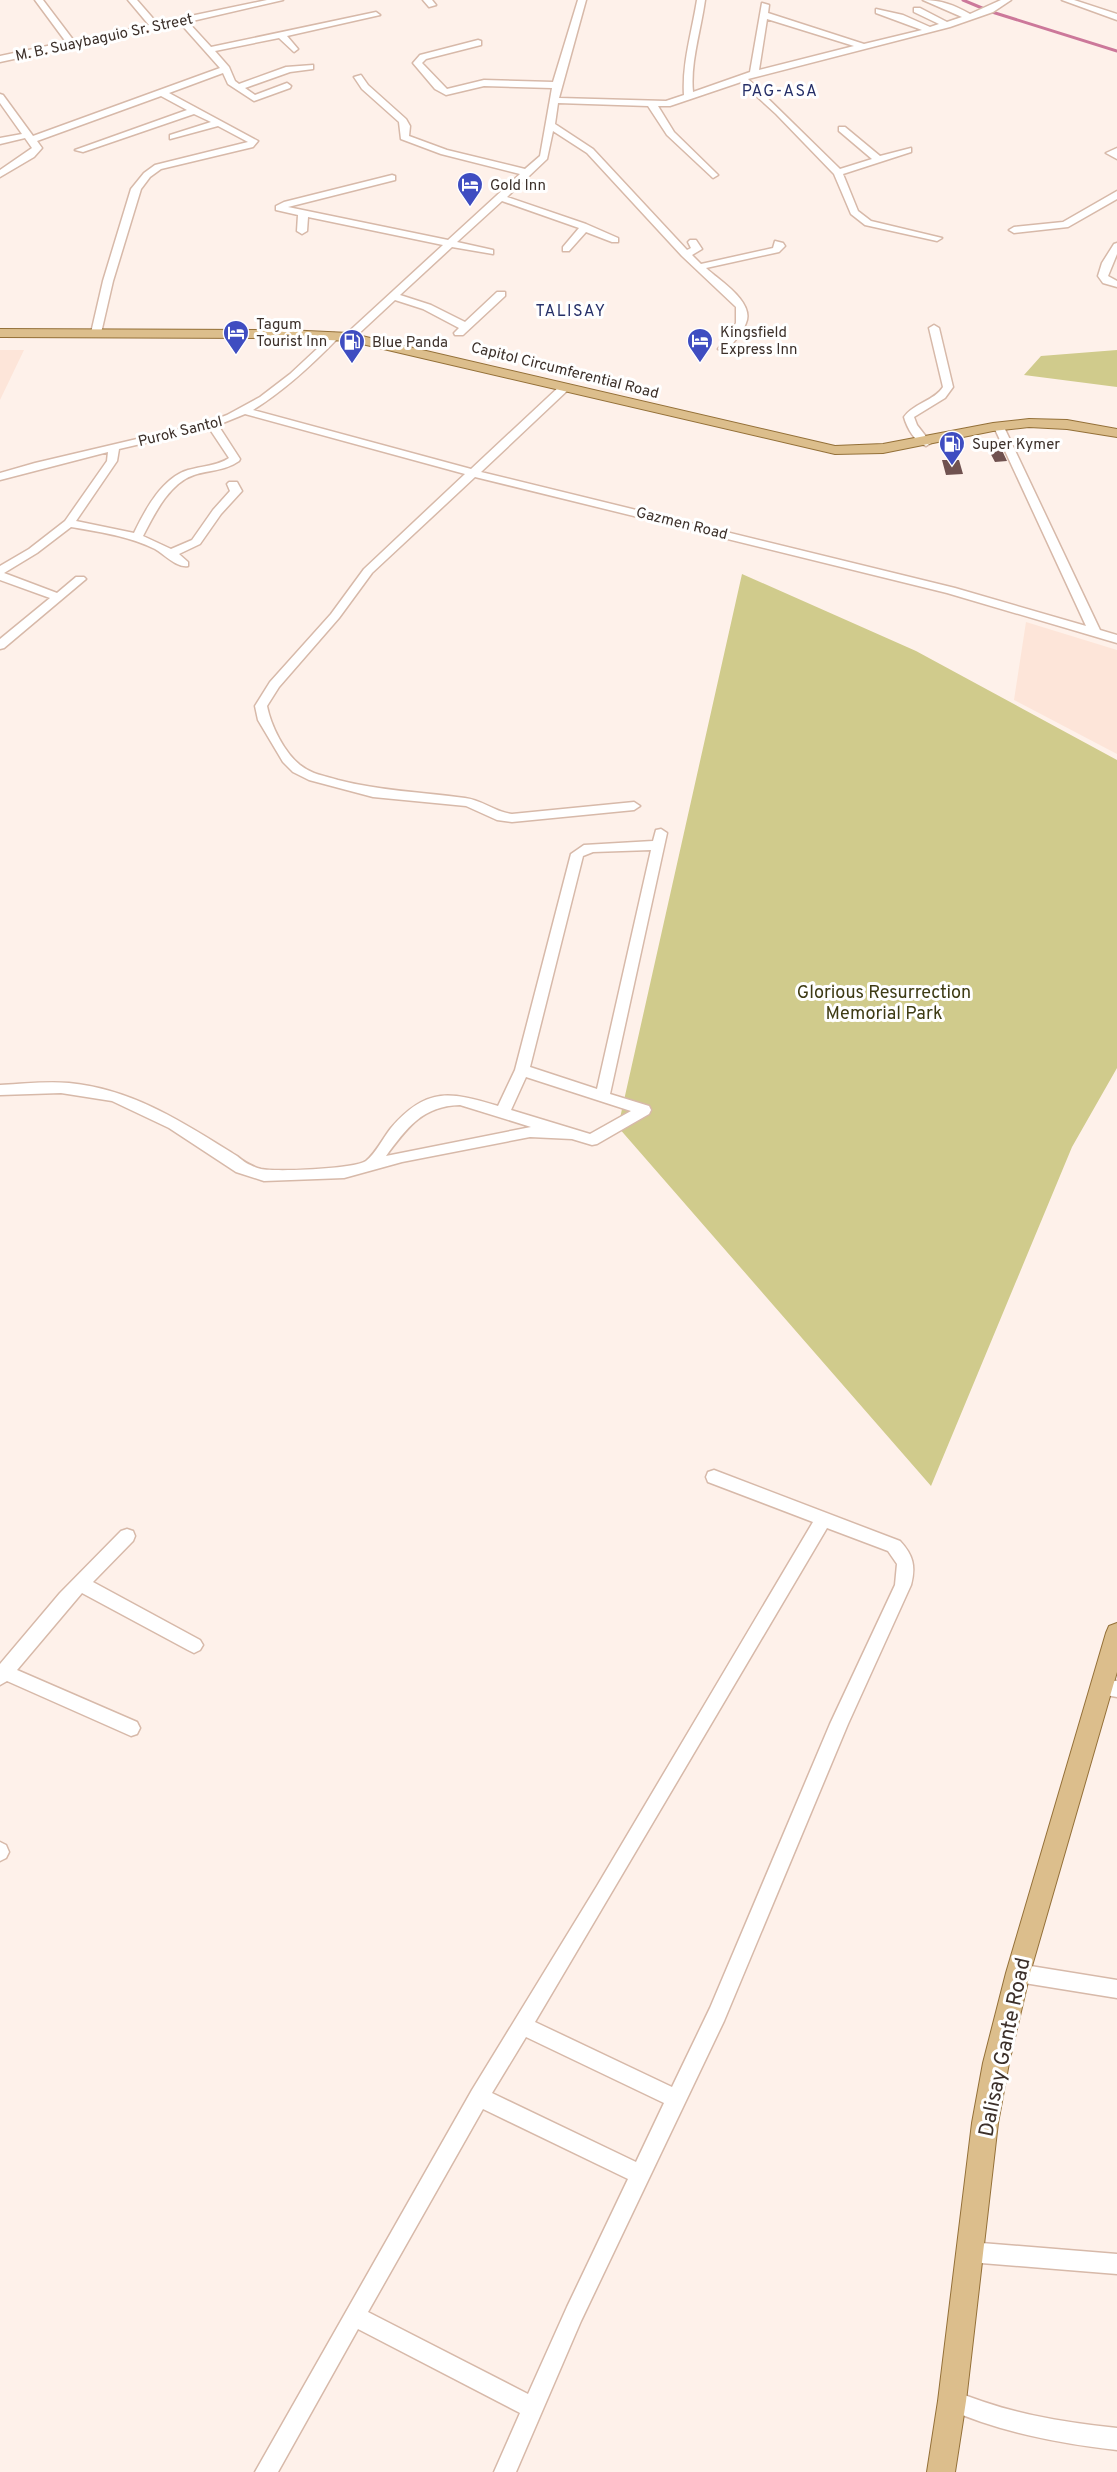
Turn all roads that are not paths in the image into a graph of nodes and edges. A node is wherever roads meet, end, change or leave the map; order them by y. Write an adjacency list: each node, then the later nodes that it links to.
1 (39, 0): 24 (street)
2 (132, 0): 20 (street)
3 (229, 0): 11 (street)
4 (279, 0): 11 (street, M. B. Suaybaguio Sr. Street)
5 (582, 0): 34 (street)
6 (701, 0): 38 (street)
7 (927, 0): 16 (street)
8 (1007, 0): 16 (street)
9 (1066, 0): 17 (street)
10 (765, 5): 15 (street)
11 (237, 9): 18 (street, M. B. Suaybaguio Sr. Street)
12 (917, 10): 19 (street)
13 (879, 11): 21 (street)
14 (376, 15): 22 (street)
15 (764, 15): 25 (street); 31 (street)
16 (969, 17): 19 (street)
17 (1117, 17)
18 (182, 20): 20 (street, M. B. Suaybaguio Sr. Street); 27 (street)
19 (947, 24): 21 (street)
20 (155, 26): 24 (street, M. B. Suaybaguio Sr. Street)
21 (930, 30): 25 (street)
22 (280, 34): 26 (street); 27 (street)
23 (478, 43): 34 (street)
24 (72, 44): 28 (street, M. B. Suaybaguio Sr. Street)
25 (863, 47): 31 (street)
26 (294, 49)
27 (208, 50): 30 (street)
28 (0, 59)
29 (309, 67): 35 (street)
30 (226, 69): 35 (street); 37 (street)
31 (754, 74): 33 (street)
32 (358, 77): 54 (street)
33 (743, 79): 38 (street); 55 (street)
34 (557, 86): 40 (street)
35 (238, 87): 36 (street)
36 (287, 87)
37 (162, 93): 42 (street); 46 (street)
38 (689, 96): 41 (street)
39 (0, 97): 46 (street)
40 (553, 100): 41 (street); 44 (street)
41 (652, 104): 57 (street)
42 (196, 110): 43 (street); 49 (street)
43 (218, 123): 47 (street); 84 (street)
44 (549, 124): 54 (street); 77 (street)
45 (842, 129): 53 (street)
46 (30, 137): 48 (street); 56 (street)
47 (173, 137)
48 (0, 141)
49 (80, 150)
50 (908, 150): 53 (street)
51 (1117, 151): 52 (street)
52 (1117, 156)
53 (878, 159): 55 (street)
54 (529, 173): 60 (street)
55 (838, 173): 69 (street)
56 (0, 174)
57 (713, 175)
58 (392, 178): 63 (street)
59 (1117, 194): 61 (street)
60 (501, 198): 64 (street); 72 (street)
61 (1107, 202): 62 (street); 67 (street)
62 (1116, 212)
63 (303, 213): 68 (street); 72 (street)
64 (562, 218): 65 (street); 66 (street)
65 (584, 228): 70 (street); 76 (street)
66 (562, 230)
67 (1014, 230)
68 (302, 231)
69 (937, 238)
70 (615, 240)
71 (500, 241): 72 (street)
72 (450, 242): 81 (street)
73 (693, 242): 77 (street)
74 (778, 243): 78 (street)
75 (1117, 246): 79 (street)
76 (566, 249)
77 (685, 254): 78 (street)
78 (699, 267): 87 (street)
79 (1117, 284)
80 (501, 294): 81 (street)
81 (392, 296): 86 (street)
82 (934, 328): 93 (street)
83 (0, 333): 84 (main road, Capitol Circumferential Road)
84 (96, 333): 85 (main road, Capitol Circumferential Road)
85 (334, 336): 86 (main road, Capitol Circumferential Road); 89 (street, Purok Santol)
86 (349, 337): 88 (main road, Capitol Circumferential Road)
87 (723, 349)
88 (565, 387): 93 (main road, Capitol Circumferential Road); 95 (street)
89 (246, 411): 90 (street, Purok Santol); 95 (street, Gazmen Road)
90 (212, 424): 94 (street, Purok Santol); 99 (street)
91 (999, 427): 92 (main road, Capitol Circumferential Road); 93 (main road, Capitol Circumferential Road); 106 (street)
92 (1117, 433)
93 (926, 442)
94 (114, 448): 96 (street, Purok Santol); 98 (street)
95 (474, 472): 106 (street, Gazmen Road); 109 (street)
96 (0, 477)
97 (233, 484): 100 (street)
98 (69, 523): 99 (street); 102 (street)
99 (138, 536): 100 (street)
100 (172, 553): 101 (street)
101 (184, 564)
102 (0, 571)
103 (0, 576): 105 (street)
104 (80, 579): 105 (street)
105 (58, 597): 108 (street)
106 (1095, 632): 107 (street, Gazmen Road)
107 (1117, 639)
108 (0, 645)
109 (634, 806)
110 (522, 1070): 112 (street); 112 (street); 113 (street)
111 (0, 1089): 115 (street)
112 (603, 1095): 114 (street)
113 (503, 1112): 114 (street); 115 (street)
114 (576, 1134): 115 (street)
115 (368, 1168)
116 (714, 1477): 117 (street)
117 (824, 1518): 127 (street); 129 (street)
118 (127, 1536): 119 (street)
119 (82, 1584): 121 (street); 122 (street)
120 (1117, 1633): 123 (main road, Dalisay Gante Road)
121 (194, 1645)
122 (2, 1675): 124 (street)
123 (1109, 1688): 125 (main road, Dalisay Gante Road)
124 (131, 1728)
125 (1018, 1973): 126 (street); 131 (main road, Dalisay Gante Road)
126 (1117, 1989)
127 (523, 2026): 128 (street); 129 (street)
128 (479, 2097): 130 (street); 133 (street)
129 (678, 2099): 130 (street)
130 (640, 2174): 135 (street)
131 (969, 2252): 132 (street); 134 (main road, Dalisay Gante Road)
132 (1117, 2264)
133 (354, 2316): 135 (street); 137 (street)
134 (952, 2401): 136 (street); 139 (main road, Dalisay Gante Road)
135 (533, 2408): 138 (street)
136 (1117, 2439)
137 (266, 2472)
138 (505, 2472)
139 (940, 2472)

